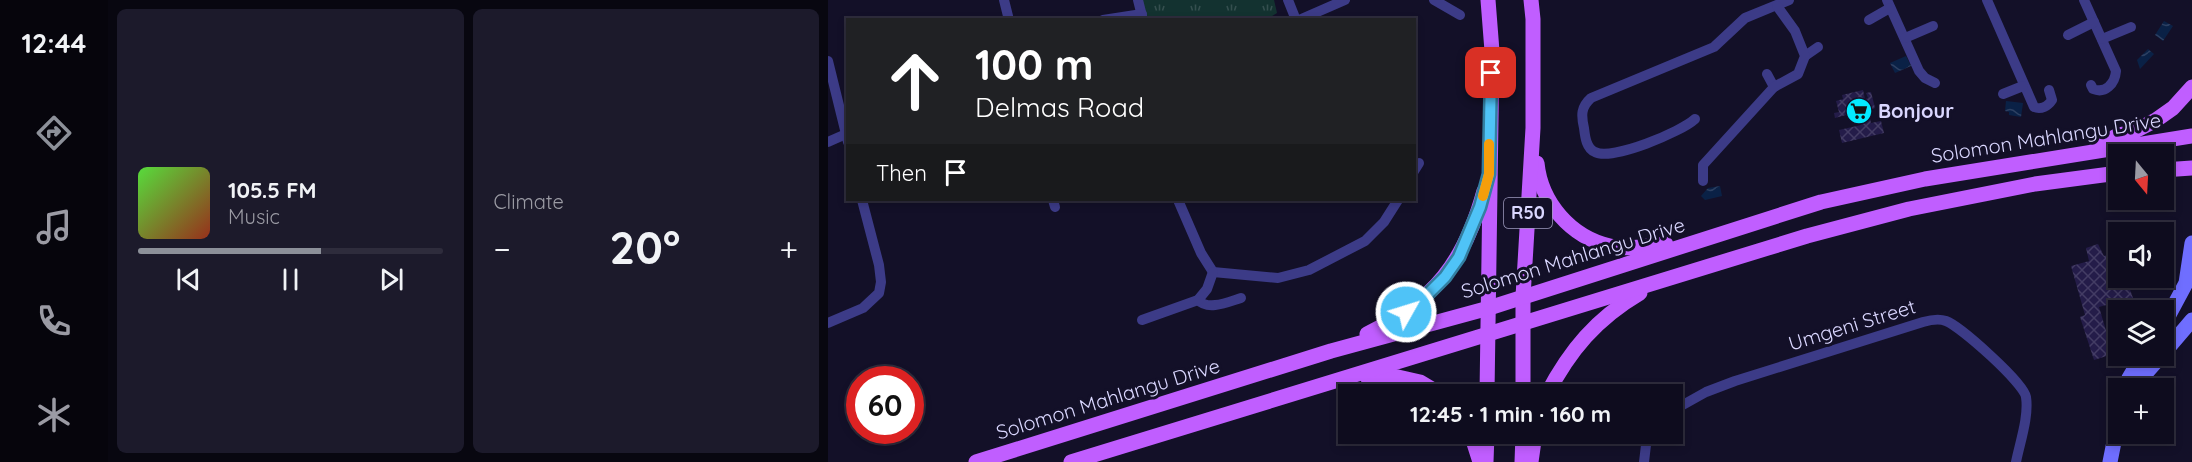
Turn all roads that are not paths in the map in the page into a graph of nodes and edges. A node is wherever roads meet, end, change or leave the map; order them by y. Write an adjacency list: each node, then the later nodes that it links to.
1 (1004, 0): 15 (street)
2 (1138, 0): 14 (street)
3 (1288, 0): 16 (street)
4 (1345, 0): 17 (street)
5 (1434, 0): 13 (street)
6 (1488, 0): 45 (main road, R50)
7 (1531, 0): 37 (main road, R50)
8 (1789, 0): 12 (street)
9 (1988, 0): 31 (street)
10 (2084, 0): 19 (street)
11 (1888, 4): 18 (street); 23 (street)
12 (1777, 6): 26 (street); 36 (street)
13 (1460, 15)
14 (1142, 17)
15 (1008, 18)
16 (1297, 18)
17 (1303, 18)
18 (1869, 20)
19 (2094, 22): 22 (street); 24 (street)
20 (1933, 26): 23 (street)
21 (2131, 27): 24 (street)
22 (2068, 35)
23 (1905, 38): 29 (street)
24 (2102, 39): 30 (street)
25 (1818, 47): 26 (street)
26 (1805, 56): 35 (street)
27 (828, 61): 38 (street)
28 (1767, 74): 35 (street)
29 (1935, 83)
30 (2091, 85)
31 (2023, 86): 33 (street); 34 (street)
32 (2192, 87): 42 (main road)
33 (2049, 90)
34 (2003, 94)
35 (1771, 95): 47 (street)
36 (1695, 119)
37 (1533, 128): 51 (main road); 55 (main road, R50)
38 (846, 134)
39 (2192, 136): 42 (main road, Solomon Mahlangu Drive)
40 (846, 138): 41 (street)
41 (828, 142)
42 (2091, 151): 51 (main road, Solomon Mahlangu Drive)
43 (2192, 168): 44 (main road)
44 (2174, 169)
45 (1489, 174): 59 (main road, R50); 66 (main road)
46 (2108, 174): 54 (main road)
47 (1703, 181)
48 (862, 201): 62 (street)
49 (1178, 201): 53 (street)
50 (1396, 201): 53 (street)
51 (1693, 242): 55 (main road, Solomon Mahlangu Drive)
52 (2192, 243): 58 (street)
53 (1214, 272): 57 (street)
54 (1660, 281): 63 (main road); 73 (main road)
55 (1523, 297): 59 (main road, Solomon Mahlangu Drive); 63 (main road, R50)
56 (1241, 298): 57 (street)
57 (1198, 300): 60 (street)
58 (2174, 305)
59 (1489, 308): 64 (main road, R50); 66 (main road, Solomon Mahlangu Drive)
60 (1142, 320)
61 (2192, 320): 65 (street)
62 (828, 323)
63 (1524, 324): 64 (main road); 72 (main road, R50)
64 (1488, 334): 69 (main road); 71 (main road, R50)
65 (2174, 341)
66 (1331, 351): 82 (main road, Solomon Mahlangu Drive)
67 (2152, 366): 68 (street)
68 (2143, 378)
69 (1330, 383): 70 (main road); 83 (main road)
70 (1423, 384)
71 (1487, 384)
72 (1523, 384)
73 (1552, 384)
74 (1683, 405): 89 (street, Umgeni Street)
75 (1474, 444): 84 (main road)
76 (1487, 444): 85 (main road)
77 (1523, 444): 86 (main road)
78 (1533, 444): 87 (main road)
79 (1646, 444): 88 (street)
80 (2114, 444): 90 (street)
81 (2121, 444): 91 (street)
82 (976, 462)
83 (1071, 462)
84 (1480, 462)
85 (1486, 462)
86 (1522, 462)
87 (1530, 462)
88 (1644, 462)
89 (2016, 462)
90 (2110, 462)
91 (2118, 462)

